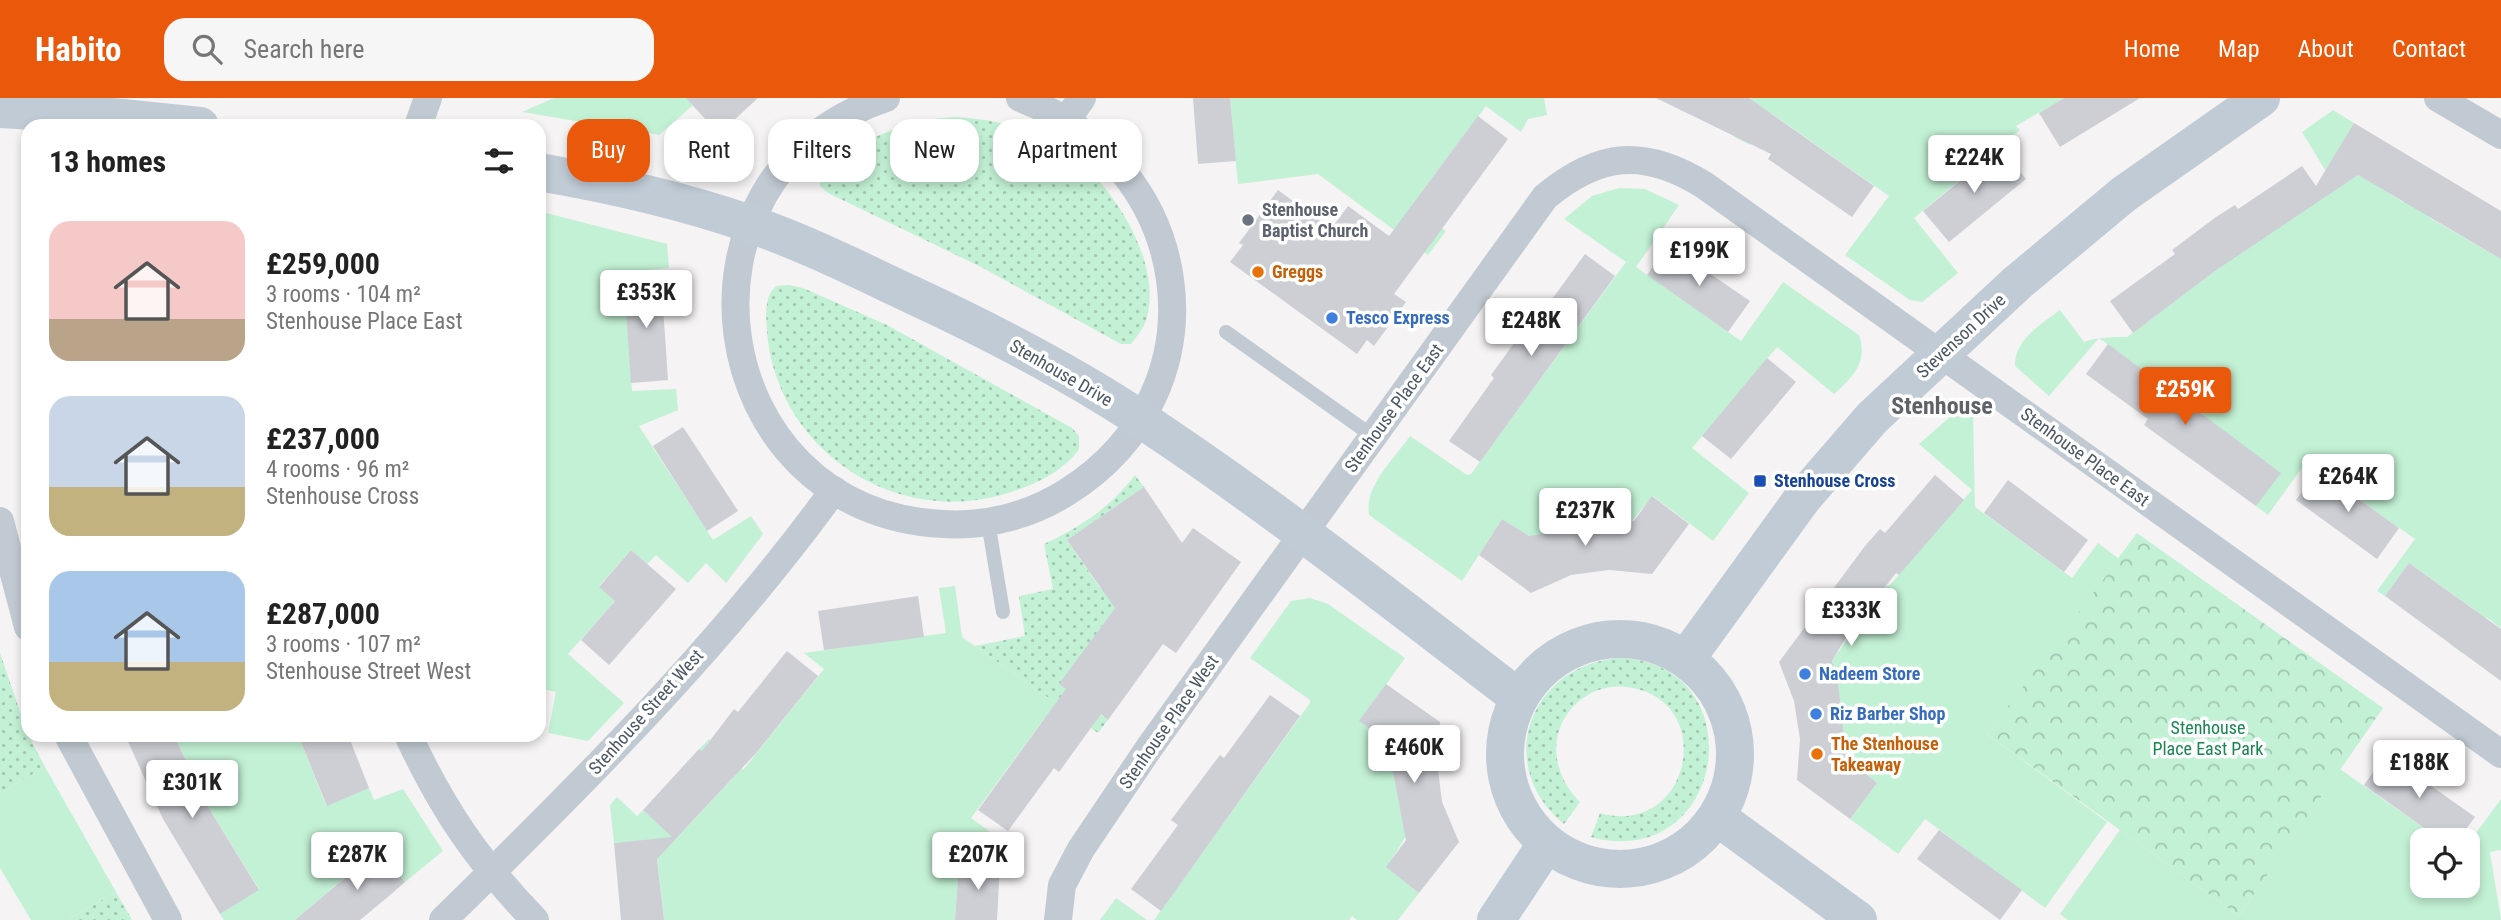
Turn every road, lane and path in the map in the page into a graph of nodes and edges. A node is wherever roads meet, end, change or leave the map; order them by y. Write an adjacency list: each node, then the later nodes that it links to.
1 (428, 98): 9 (street)
2 (886, 98): 12 (street)
3 (1020, 98): 7 (street)
4 (2260, 98): 14 (street, Stevenson Drive)
5 (2438, 98): 10 (street)
6 (0, 109): 8 (street)
7 (1075, 109): 15 (street)
8 (132, 119)
9 (420, 119)
10 (2501, 135)
11 (546, 173): 12 (street, Stenhouse Drive)
12 (749, 224): 15 (street, Stenhouse Drive); 17 (street)
13 (1226, 332): 16 (lane)
14 (1940, 355): 16 (street, Stenhouse Place East); 23 (street, Stevenson Drive); 27 (street, Stenhouse Place East)
15 (1140, 419): 19 (street); 20 (street, Stenhouse Drive)
16 (1374, 437): 20 (street, Stenhouse Place East)
17 (834, 490): 19 (street); 30 (street, Stenhouse Street West)
18 (0, 521): 21 (street)
19 (988, 522): 22 (lane)
20 (1304, 534): 24 (street, Stenhouse Drive); 34 (street, Stenhouse Place West)
21 (21, 600)
22 (1003, 612)
23 (1686, 659): 24 (street); 28 (street)
24 (1519, 698): 29 (street)
25 (72, 742): 31 (street)
26 (412, 742): 30 (street)
27 (2501, 754)
28 (1717, 817): 29 (street); 36 (street)
29 (1547, 843): 35 (street)
30 (490, 874): 32 (street, Stenhouse Street West); 33 (street)
31 (168, 920)
32 (443, 920)
33 (534, 920)
34 (1058, 920)
35 (1496, 920)
36 (1858, 920)

